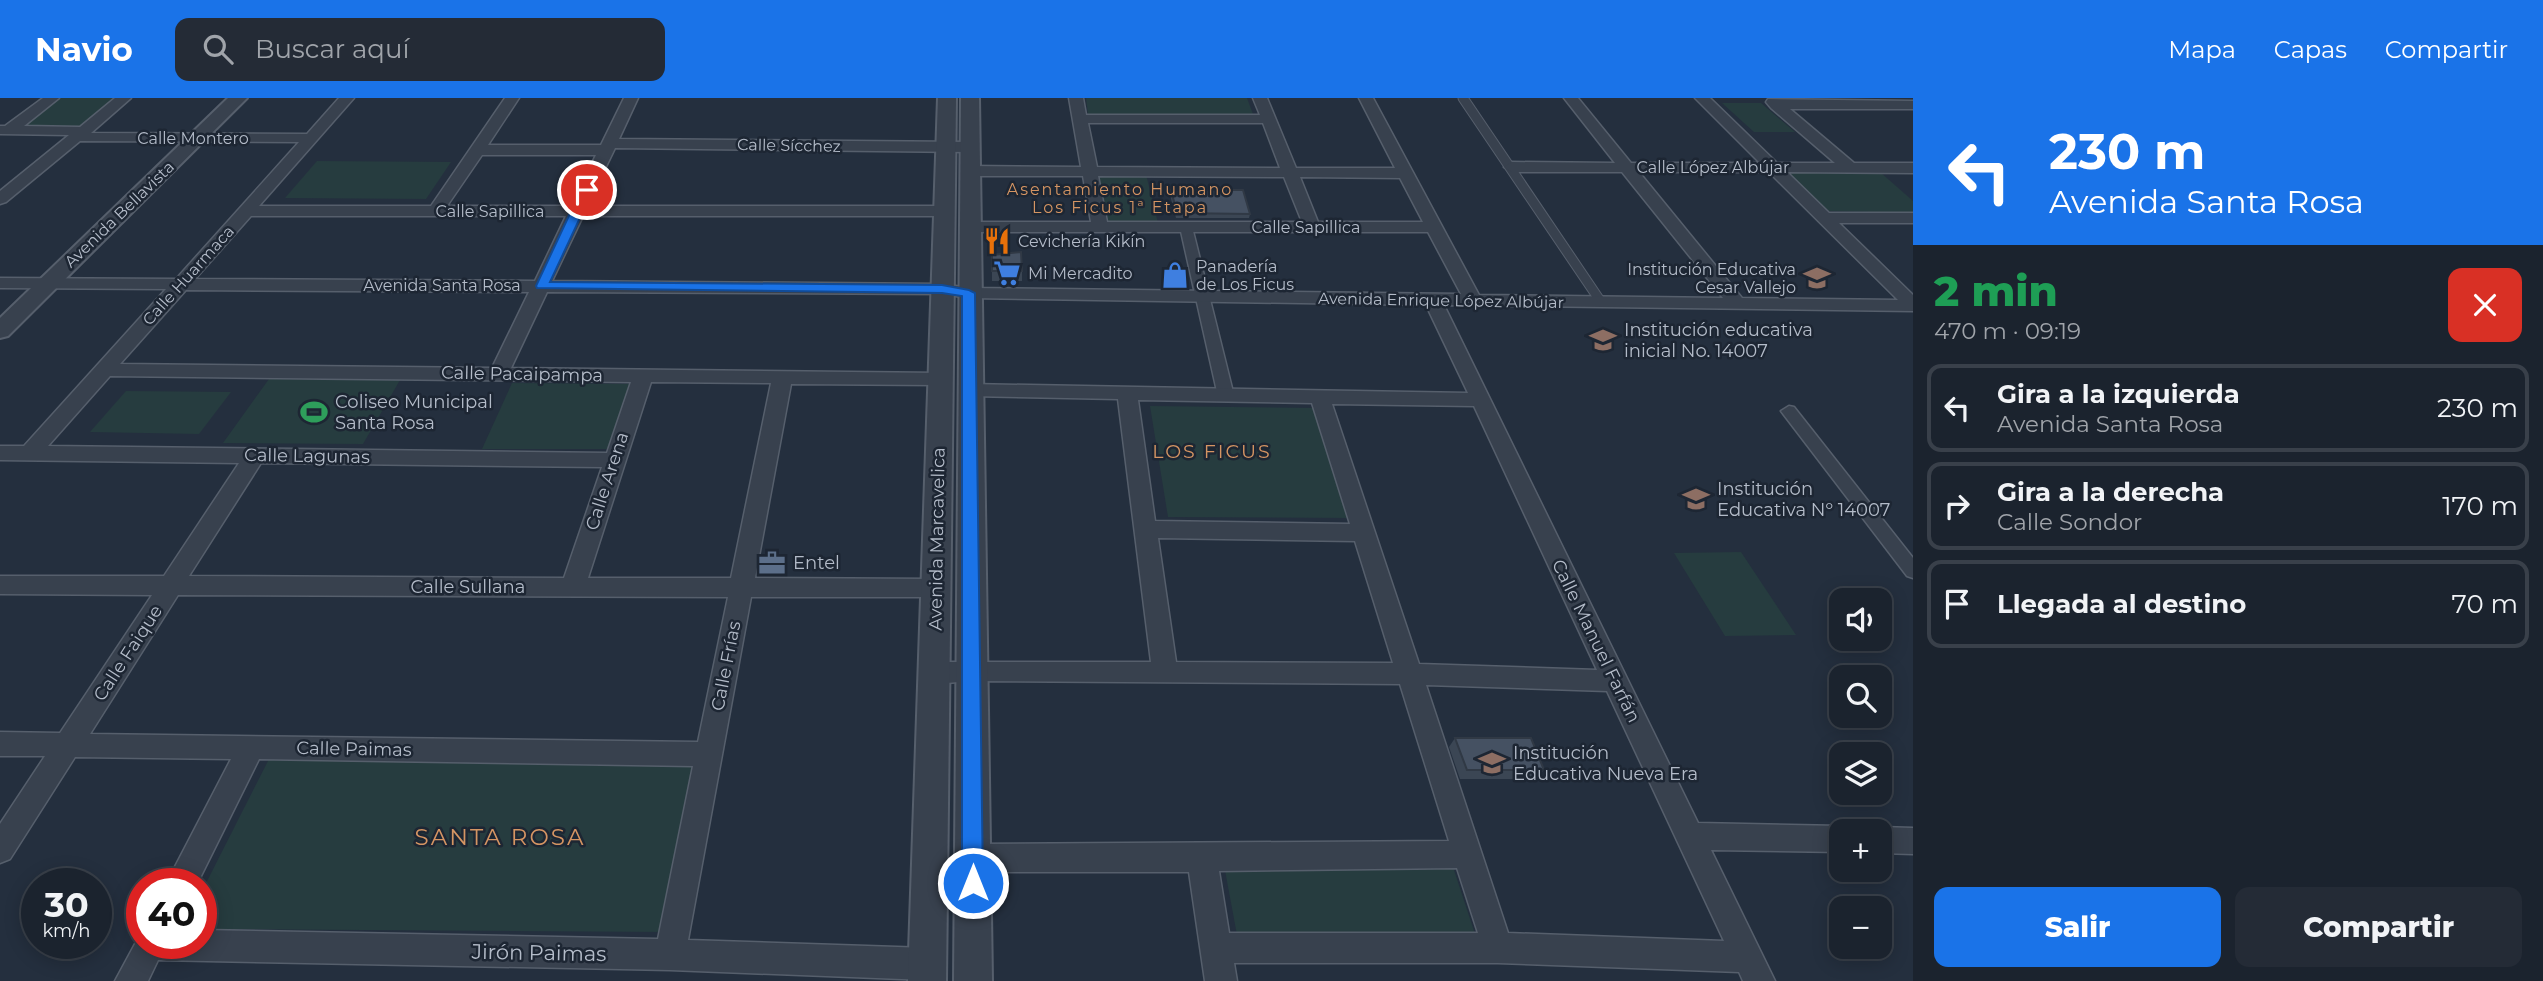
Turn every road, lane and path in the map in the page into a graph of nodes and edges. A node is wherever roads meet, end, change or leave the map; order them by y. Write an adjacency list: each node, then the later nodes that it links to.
1 (52, 98): 19 (street)
2 (124, 98): 20 (street)
3 (238, 98): 21 (street, Avenida Bellavista)
4 (347, 98): 22 (street, Calle Huarmaca)
5 (512, 98): 24 (street)
6 (631, 98): 23 (street)
7 (947, 98): 25 (street, Avenida Marcavelica)
8 (970, 98): 25 (street, Avenida Marcavelica)
9 (1076, 98): 18 (street)
10 (1260, 98): 17 (street)
11 (1366, 98): 33 (street)
12 (1463, 98): 26 (lane)
13 (1572, 98): 27 (street)
14 (1702, 98): 28 (street)
15 (1772, 101): 16 (street); 29 (street)
16 (1913, 105)
17 (1269, 118): 18 (street); 32 (street)
18 (1080, 119): 31 (street)
19 (5, 130): 20 (street, Calle Montero)
20 (80, 134): 21 (street, Calle Montero); 34 (street)
21 (197, 138): 22 (street, Calle Montero); 47 (street, Avenida Bellavista)
22 (311, 138): 35 (street, Calle Huarmaca)
23 (608, 146): 24 (street, Calle Sícchez); 25 (street, Calle Sícchez); 37 (street)
24 (477, 150): 36 (street)
25 (962, 155): 31 (street); 38 (street, Avenida Marcavelica); 42 (street, Avenida Marcavelica)
26 (1512, 167): 27 (street, Calle López Albújar); 54 (lane)
27 (1627, 167): 28 (street, Calle López Albújar); 55 (street)
28 (1773, 167): 29 (street, Calle López Albújar); 39 (street)
29 (1850, 168): 30 (street, Calle López Albújar)
30 (1913, 168)
31 (1090, 170): 32 (street); 41 (street)
32 (1291, 172): 33 (street); 44 (street)
33 (1406, 173): 45 (street)
34 (0, 199)
35 (246, 211): 36 (street, Calle Sapillica); 48 (street, Calle Huarmaca)
36 (436, 211): 37 (street, Calle Sapillica)
37 (577, 211): 38 (street, Calle Sapillica); 49 (street)
38 (944, 211): 50 (street, Avenida Marcavelica)
39 (1824, 218): 40 (street); 56 (street)
40 (1913, 218)
41 (1100, 226): 42 (street, Calle Sapillica); 43 (street, Calle Sapillica)
42 (969, 227): 50 (street, Avenida Marcavelica)
43 (1186, 227): 44 (street, Calle Sapillica); 51 (street)
44 (1312, 227): 45 (street, Calle Sapillica)
45 (1434, 227): 53 (street)
46 (0, 283): 47 (street, Avenida Santa Rosa)
47 (48, 284): 48 (street, Avenida Santa Rosa); 57 (street, Avenida Bellavista)
48 (180, 284): 49 (street, Avenida Santa Rosa); 58 (street, Calle Huarmaca)
49 (542, 286): 50 (street, Avenida Santa Rosa); 59 (street)
50 (955, 291): 51 (street, Avenida Enrique López Albújar); 62 (street, Avenida Marcavelica); 63 (street, Avenida Marcavelica)
51 (1203, 298): 52 (street, Avenida Enrique López Albújar); 65 (street)
52 (1433, 300): 53 (street, Avenida Enrique López Albújar); 67 (street, Calle Manuel Farfán)
53 (1473, 301): 54 (street, Avenida Enrique López Albújar)
54 (1601, 302): 55 (street, Avenida Enrique López Albújar)
55 (1737, 304): 56 (street, Avenida Enrique López Albújar)
56 (1913, 305)
57 (0, 331)
58 (104, 370): 59 (street, Calle Pacaipampa); 70 (street, Calle Huarmaca)
59 (499, 374): 60 (street, Calle Pacaipampa)
60 (643, 376): 61 (street, Calle Pacaipampa); 72 (street, Calle Arena)
61 (782, 377): 62 (street, Calle Pacaipampa); 79 (street, Calle Frías)
62 (940, 379): 80 (street, Avenida Marcavelica)
63 (969, 390): 64 (street); 81 (street, Avenida Marcavelica)
64 (1127, 394): 65 (street); 73 (street)
65 (1226, 396): 66 (street)
66 (1320, 398): 67 (street); 74 (street)
67 (1481, 400): 85 (street, Calle Manuel Farfán)
68 (1789, 411): 75 (street)
69 (0, 453): 70 (street, Calle Lagunas)
70 (30, 453): 71 (street, Calle Lagunas)
71 (255, 456): 72 (street, Calle Lagunas); 77 (street, Calle Faique)
72 (614, 460): 78 (street, Calle Arena)
73 (1146, 529): 74 (street); 83 (street)
74 (1363, 533): 84 (street)
75 (1913, 571)
76 (0, 585): 77 (street, Calle Sullana)
77 (171, 586): 78 (street, Calle Sullana); 87 (street, Calle Faique)
78 (573, 587): 79 (street, Calle Sullana)
79 (741, 588): 80 (street, Calle Sullana); 89 (street, Calle Frías)
80 (935, 589): 82 (street, Avenida Marcavelica)
81 (971, 671): 82 (street); 83 (street); 96 (street, Avenida Marcavelica)
82 (934, 673): 105 (street, Avenida Marcavelica)
83 (1165, 673): 84 (street)
84 (1408, 674): 85 (street); 95 (street)
85 (1615, 681): 90 (street, Calle Manuel Farfán)
86 (0, 744): 87 (street, Calle Paimas)
87 (68, 745): 88 (street, Calle Paimas); 94 (street, Calle Faique)
88 (251, 748): 89 (street, Calle Paimas); 98 (street)
89 (709, 754): 102 (street, Calle Frías)
90 (1689, 836): 91 (street); 104 (street, Calle Manuel Farfán)
91 (1829, 839)
92 (1892, 840): 93 (street)
93 (1913, 841)
94 (0, 849)
95 (1467, 854): 97 (street); 101 (street)
96 (972, 858): 97 (street); 107 (street, Avenida Marcavelica)
97 (1202, 859): 100 (street)
98 (189, 868)
99 (217, 945): 102 (street, Jirón Paimas)
100 (1216, 948): 101 (street); 108 (street)
101 (1498, 948): 104 (street)
102 (670, 955): 105 (street, Jirón Paimas)
103 (142, 959): 106 (street)
104 (1753, 969)
105 (927, 972)
106 (131, 981)
107 (973, 981)
108 (1221, 981)

